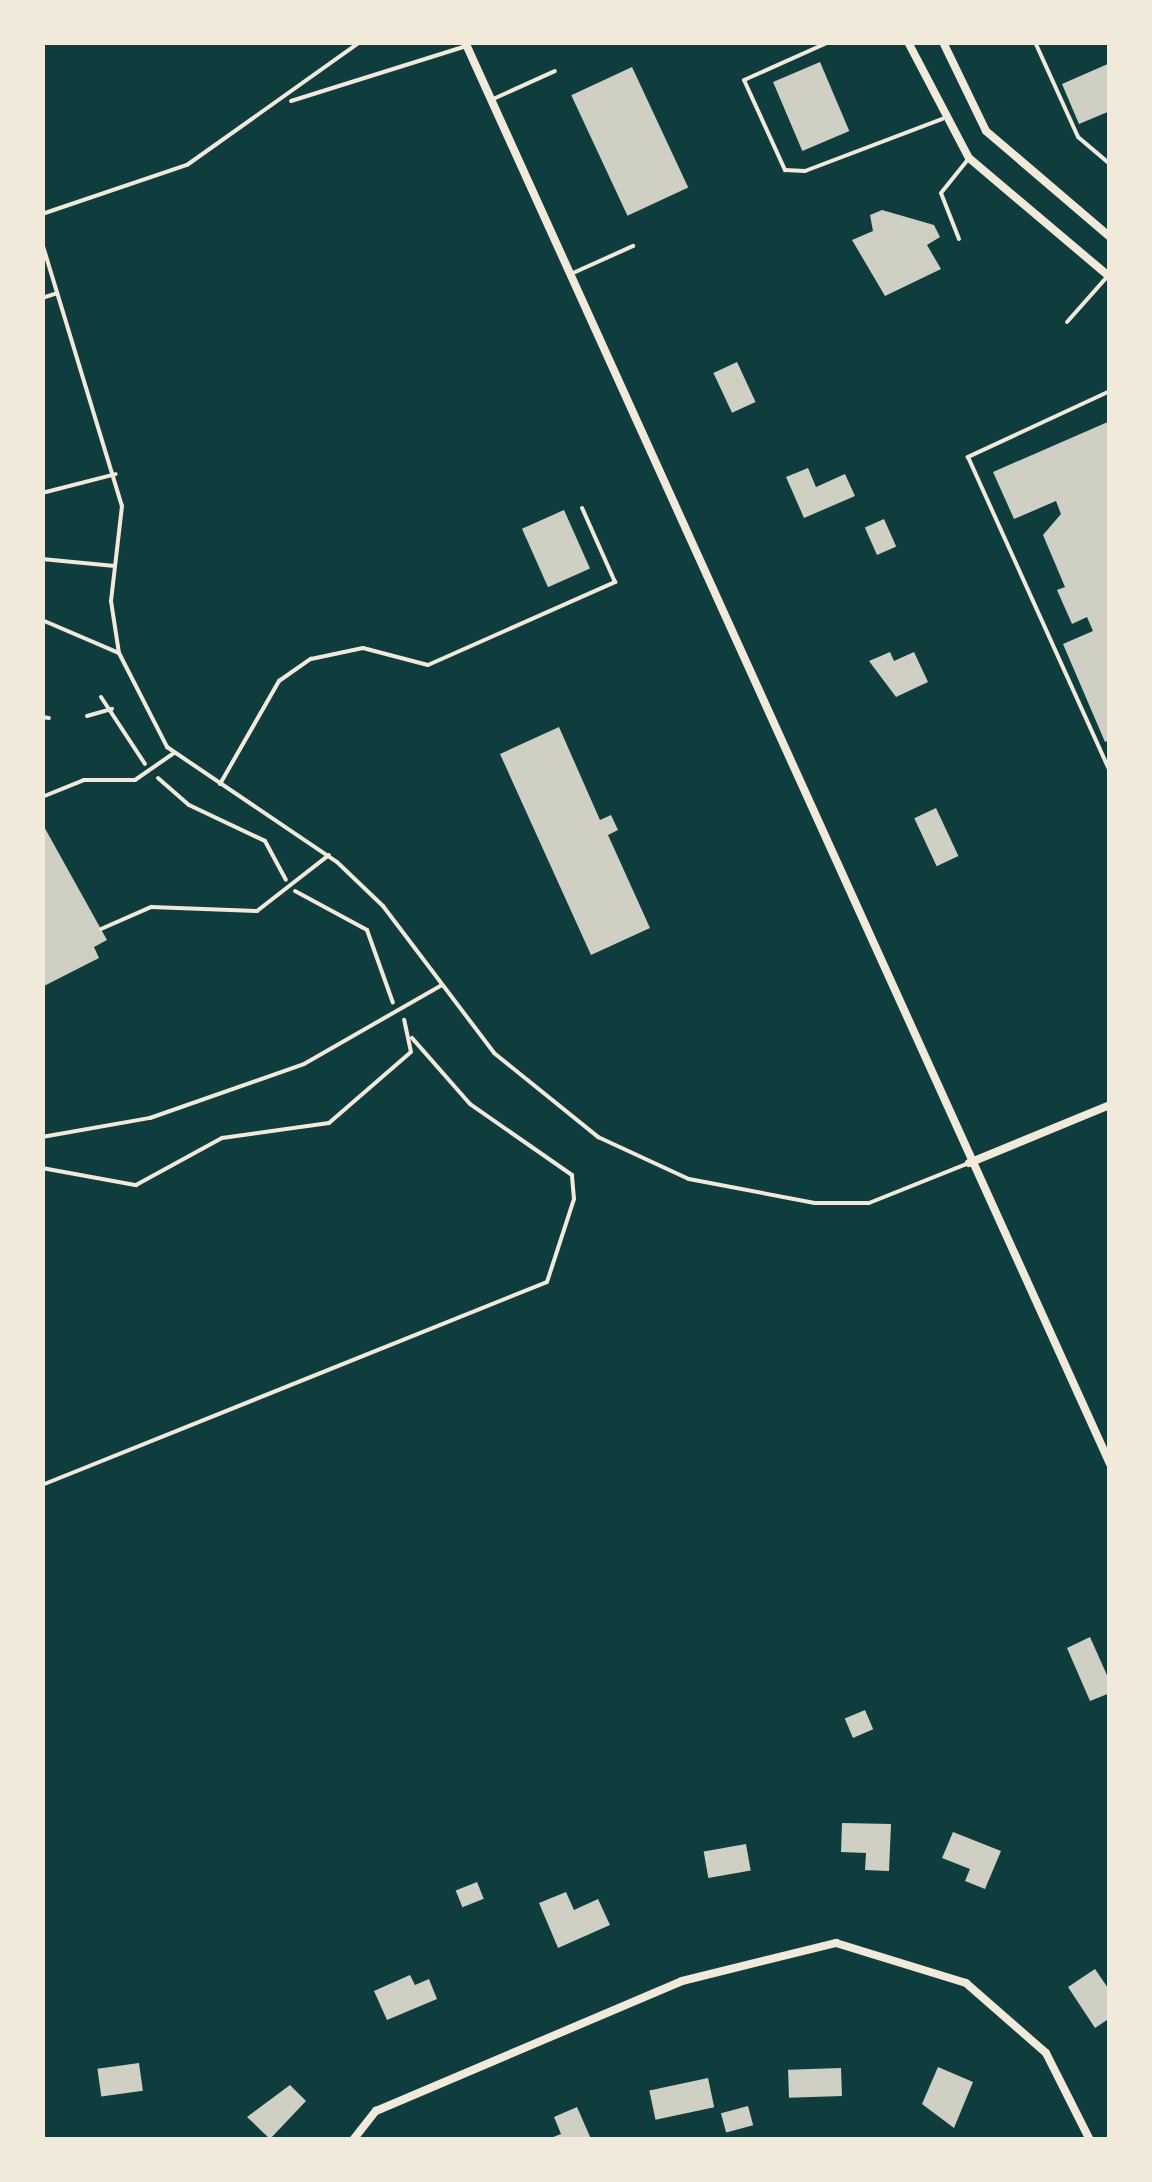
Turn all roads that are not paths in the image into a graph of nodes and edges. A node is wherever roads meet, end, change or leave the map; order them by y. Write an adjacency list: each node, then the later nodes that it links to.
1 (360, 42): 9 (lane)
2 (828, 42): 10 (lane)
3 (908, 42): 10 (street)
4 (942, 42): 14 (street)
5 (1034, 42): 12 (lane)
6 (466, 44): 8 (street); 9 (lane)
7 (555, 70): 8 (lane)
8 (491, 100): 18 (street)
9 (286, 103): 13 (lane)
10 (942, 118): 11 (street)
11 (968, 158): 15 (lane); 19 (street)
12 (1110, 164)
13 (42, 214)
14 (1110, 237)
15 (959, 239)
16 (42, 242): 20 (lane)
17 (633, 246): 18 (lane)
18 (568, 275): 40 (street)
19 (1109, 275): 22 (lane)
20 (58, 293): 21 (lane); 24 (lane)
21 (42, 298)
22 (1067, 322)
23 (1110, 391): 32 (lane)
24 (116, 474): 25 (lane); 28 (lane)
25 (42, 493)
26 (582, 508): 33 (lane)
27 (42, 559): 28 (lane)
28 (116, 566): 30 (lane)
29 (42, 620): 30 (lane)
30 (118, 653): 31 (lane)
31 (174, 753): 33 (lane); 34 (lane)
32 (1110, 771)
33 (220, 784): 35 (lane)
34 (42, 797)
35 (329, 855): 36 (lane); 37 (lane)
36 (101, 928)
37 (442, 985): 39 (lane); 40 (lane)
38 (1110, 1106): 40 (street)
39 (42, 1137)
40 (970, 1163): 41 (street)
41 (1110, 1464)
42 (353, 2140): 43 (street)
43 (1090, 2140)

